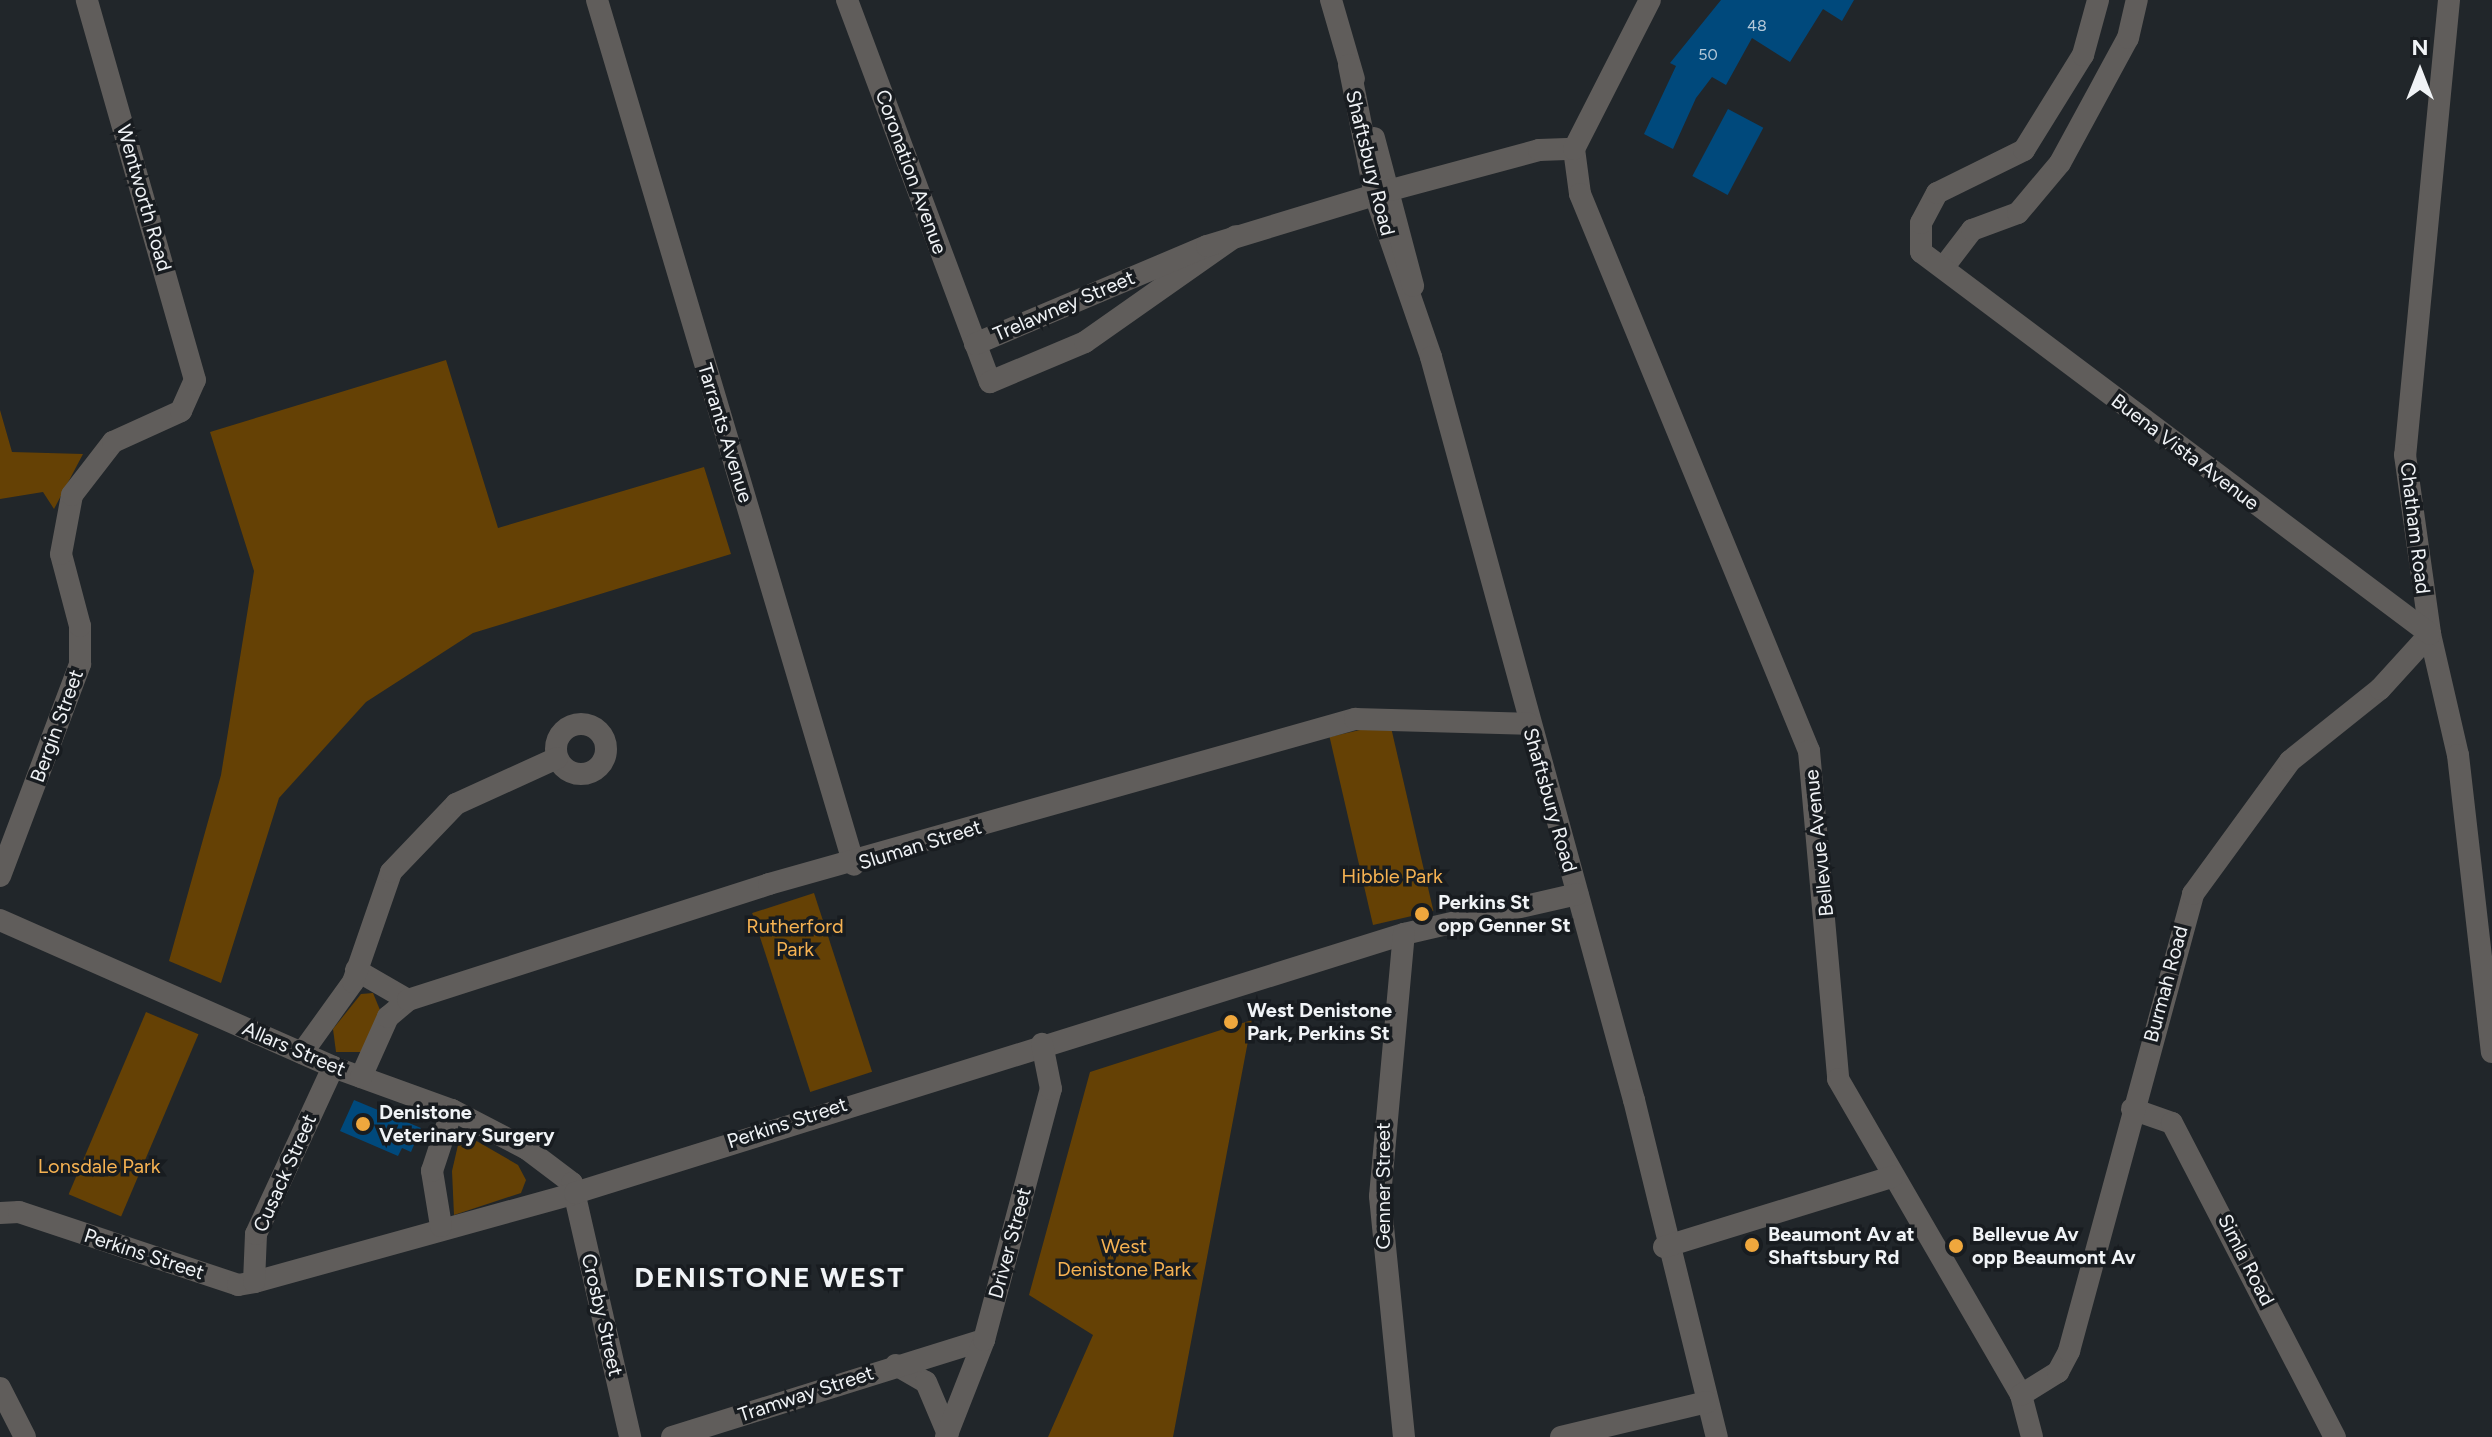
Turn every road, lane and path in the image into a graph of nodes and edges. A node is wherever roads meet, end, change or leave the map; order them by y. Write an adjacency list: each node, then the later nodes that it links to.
1 (87, 0): 14 (street, Wentworth Road)
2 (597, 0): 18 (street, Tarrants Avenue)
3 (847, 0): 13 (street, Coronation Avenue)
4 (1331, 0): 10 (street, Shaftsbury Road)
5 (1650, 0): 9 (street)
6 (2098, 0): 12 (street, Buena Vista Avenue)
7 (2137, 0): 12 (street)
8 (2449, 0): 15 (street, Chatham Road)
9 (1574, 149): 10 (street, Trelawney Street); 32 (street, Bellevue Avenue)
10 (1383, 192): 11 (street, Trelawney Street); 16 (street, Shaftsbury Road)
11 (1236, 236): 13 (street, Trelawney Street); 13 (street, Trelawney Street)
12 (1946, 264): 15 (street, Buena Vista Avenue)
13 (975, 344)
14 (193, 396): 19 (street, Bergin Street)
15 (2430, 634): 26 (street, Chatham Road); 30 (street, Burmah Road)
16 (1529, 724): 18 (street, Sluman Street); 20 (street, Shaftsbury Road)
17 (557, 758): 23 (street)
18 (854, 865): 24 (street, Sluman Street)
19 (0, 876)
20 (1577, 894): 22 (street, Perkins Street); 36 (street, Shaftsbury Road)
21 (0, 920): 27 (street, Allars Street)
22 (1404, 934): 25 (street, Perkins Street); 47 (street, Genner Street)
23 (356, 970): 24 (street); 27 (street)
24 (408, 1000): 29 (street)
25 (1042, 1044): 33 (street, Perkins Street); 38 (street, Driver Street)
26 (2492, 1052)
27 (302, 1053): 28 (street, Allars Street)
28 (333, 1067): 29 (street, Allars Street); 37 (street, Cusack Street)
29 (361, 1077): 31 (street, Allars Street)
30 (2132, 1109): 41 (street, Burmah Road); 51 (street, Simla Road)
31 (452, 1110): 33 (street, Allars Street); 35 (street)
32 (1892, 1177): 36 (street); 41 (street, Bellevue Avenue)
33 (575, 1193): 35 (street, Perkins Street); 45 (street, Crosby Street)
34 (0, 1213): 37 (street, Perkins Street)
35 (441, 1226): 37 (street, Perkins Street)
36 (1664, 1247): 42 (street, Shaftsbury Road)
37 (254, 1282)
38 (984, 1340): 39 (street, Tramway Street); 43 (street, Driver Street)
39 (896, 1365): 43 (street, Tramway Street); 46 (street, Tramway Street)
40 (0, 1388): 44 (street)
41 (2021, 1395): 50 (street, Bellevue Avenue)
42 (1707, 1402): 48 (street); 49 (street, Shaftsbury Road)
43 (947, 1436)
44 (25, 1437)
45 (630, 1437)
46 (672, 1437)
47 (1404, 1437)
48 (1561, 1437)
49 (1717, 1437)
50 (2032, 1437)
51 (2335, 1437)

